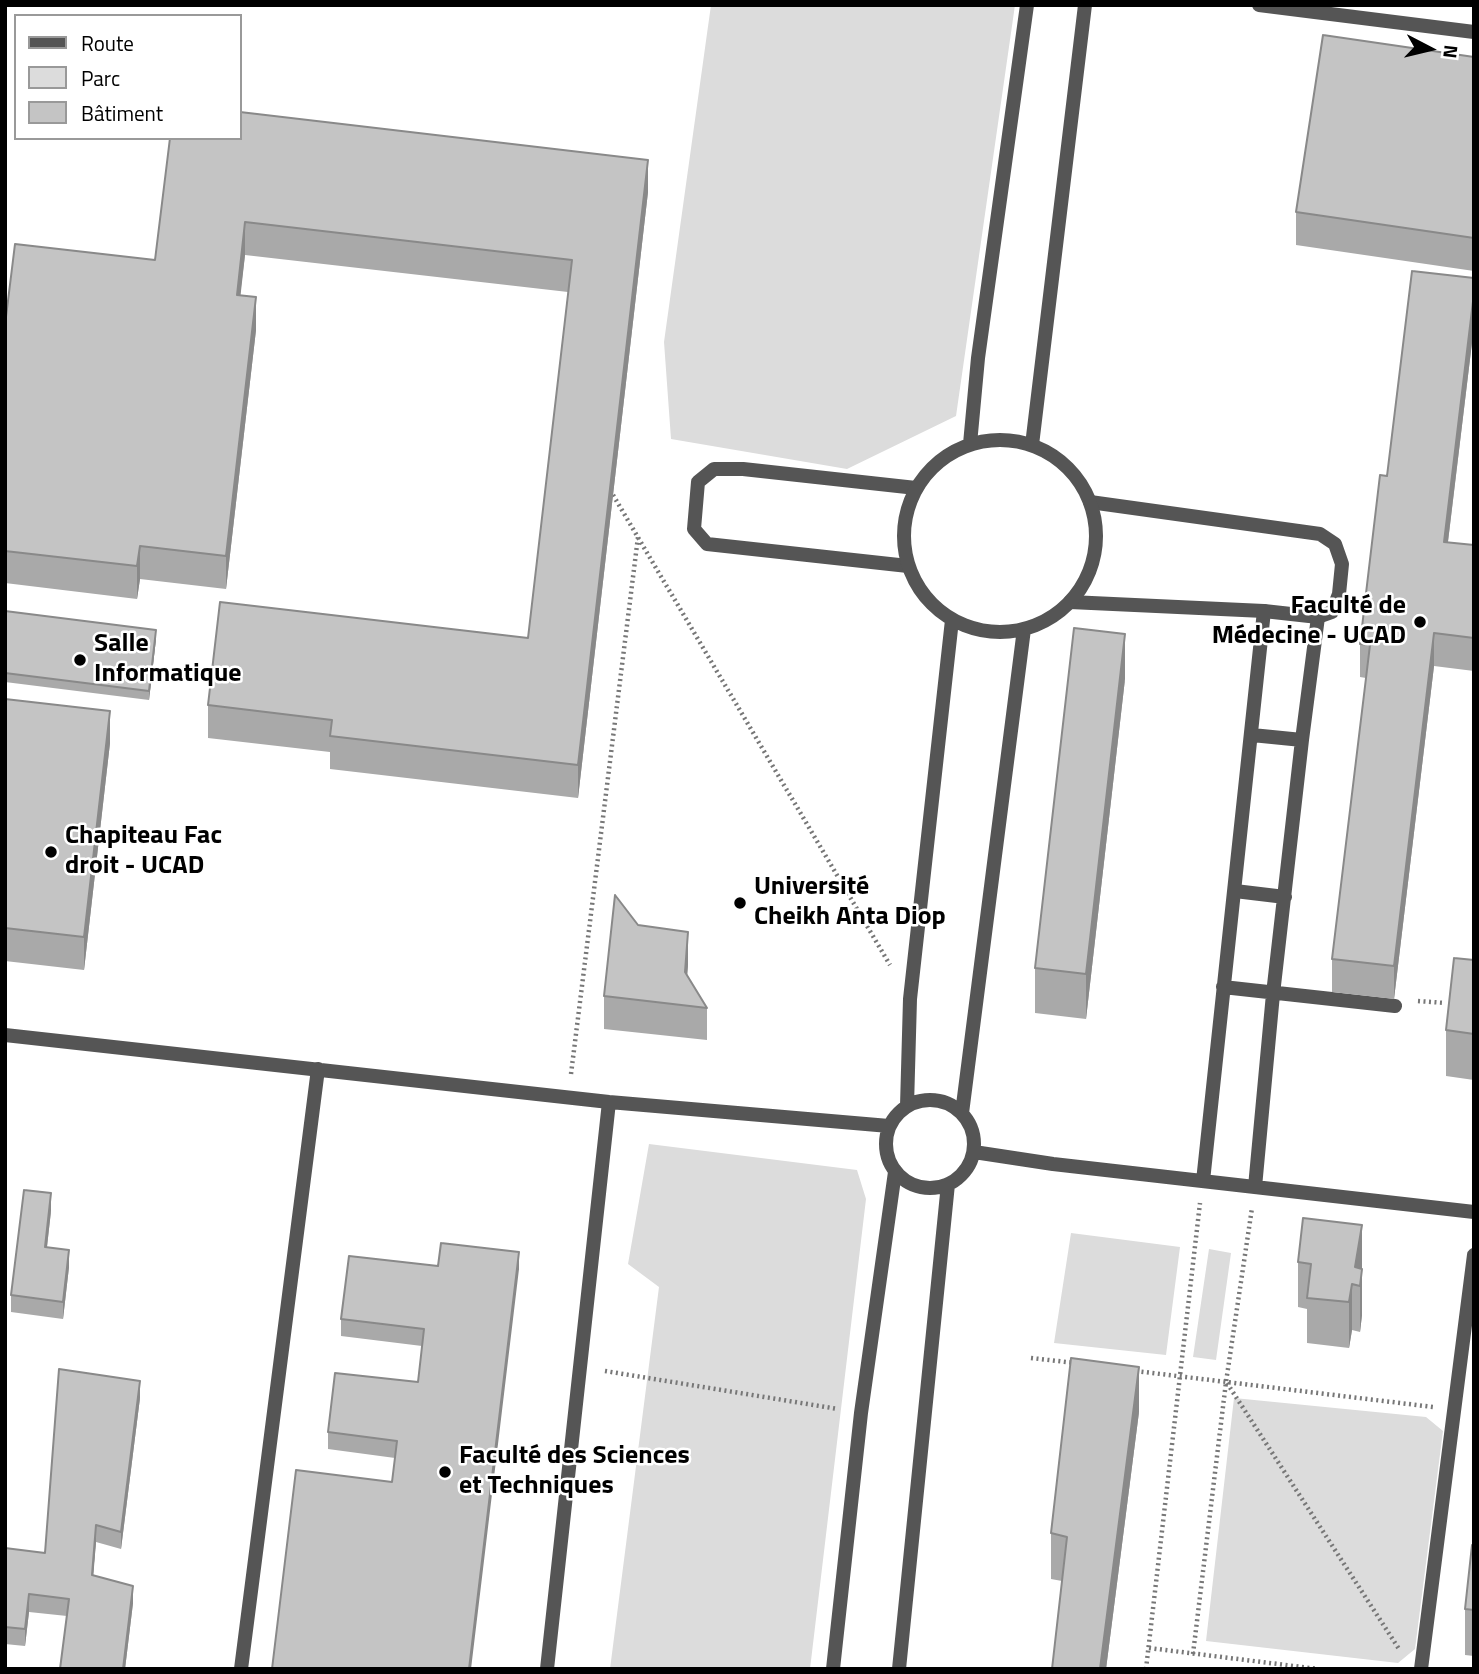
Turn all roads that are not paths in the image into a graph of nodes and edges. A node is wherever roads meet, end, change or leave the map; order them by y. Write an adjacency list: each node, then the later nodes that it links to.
1 (1027, 5): 6 (street)
2 (1085, 5): 7 (street)
3 (1259, 5): 4 (street)
4 (1303, 8): 5 (street)
5 (1474, 32)
6 (970, 444): 7 (street); 8 (street)
7 (1032, 445): 9 (street)
8 (916, 488): 10 (street); 10 (street)
9 (1090, 502): 11 (street); 13 (street)
10 (908, 566): 14 (street)
11 (1070, 602): 12 (street); 15 (street)
12 (1264, 611): 13 (street); 16 (street)
13 (1318, 617): 17 (street)
14 (952, 620): 15 (street); 26 (street)
15 (1024, 629): 27 (street)
16 (1252, 735): 17 (street); 18 (street)
17 (1301, 740): 19 (street)
18 (1235, 891): 19 (street); 20 (street)
19 (1285, 897): 21 (street)
20 (1223, 987): 21 (street); 31 (street)
21 (1273, 994): 22 (street); 33 (street)
22 (1395, 1006)
23 (5, 1035): 24 (street)
24 (318, 1069): 25 (street); 36 (street)
25 (609, 1102): 28 (street); 37 (street)
26 (907, 1106): 27 (street); 28 (street)
27 (962, 1112): 29 (street)
28 (890, 1126): 30 (street)
29 (974, 1152): 31 (street); 32 (street)
30 (895, 1172): 32 (street); 38 (street)
31 (1203, 1181): 33 (street)
32 (948, 1184): 39 (street)
33 (1255, 1187): 34 (street)
34 (1474, 1212)
35 (1474, 1255): 40 (street)
36 (241, 1669)
37 (547, 1669)
38 (833, 1669)
39 (899, 1669)
40 (1422, 1669)

